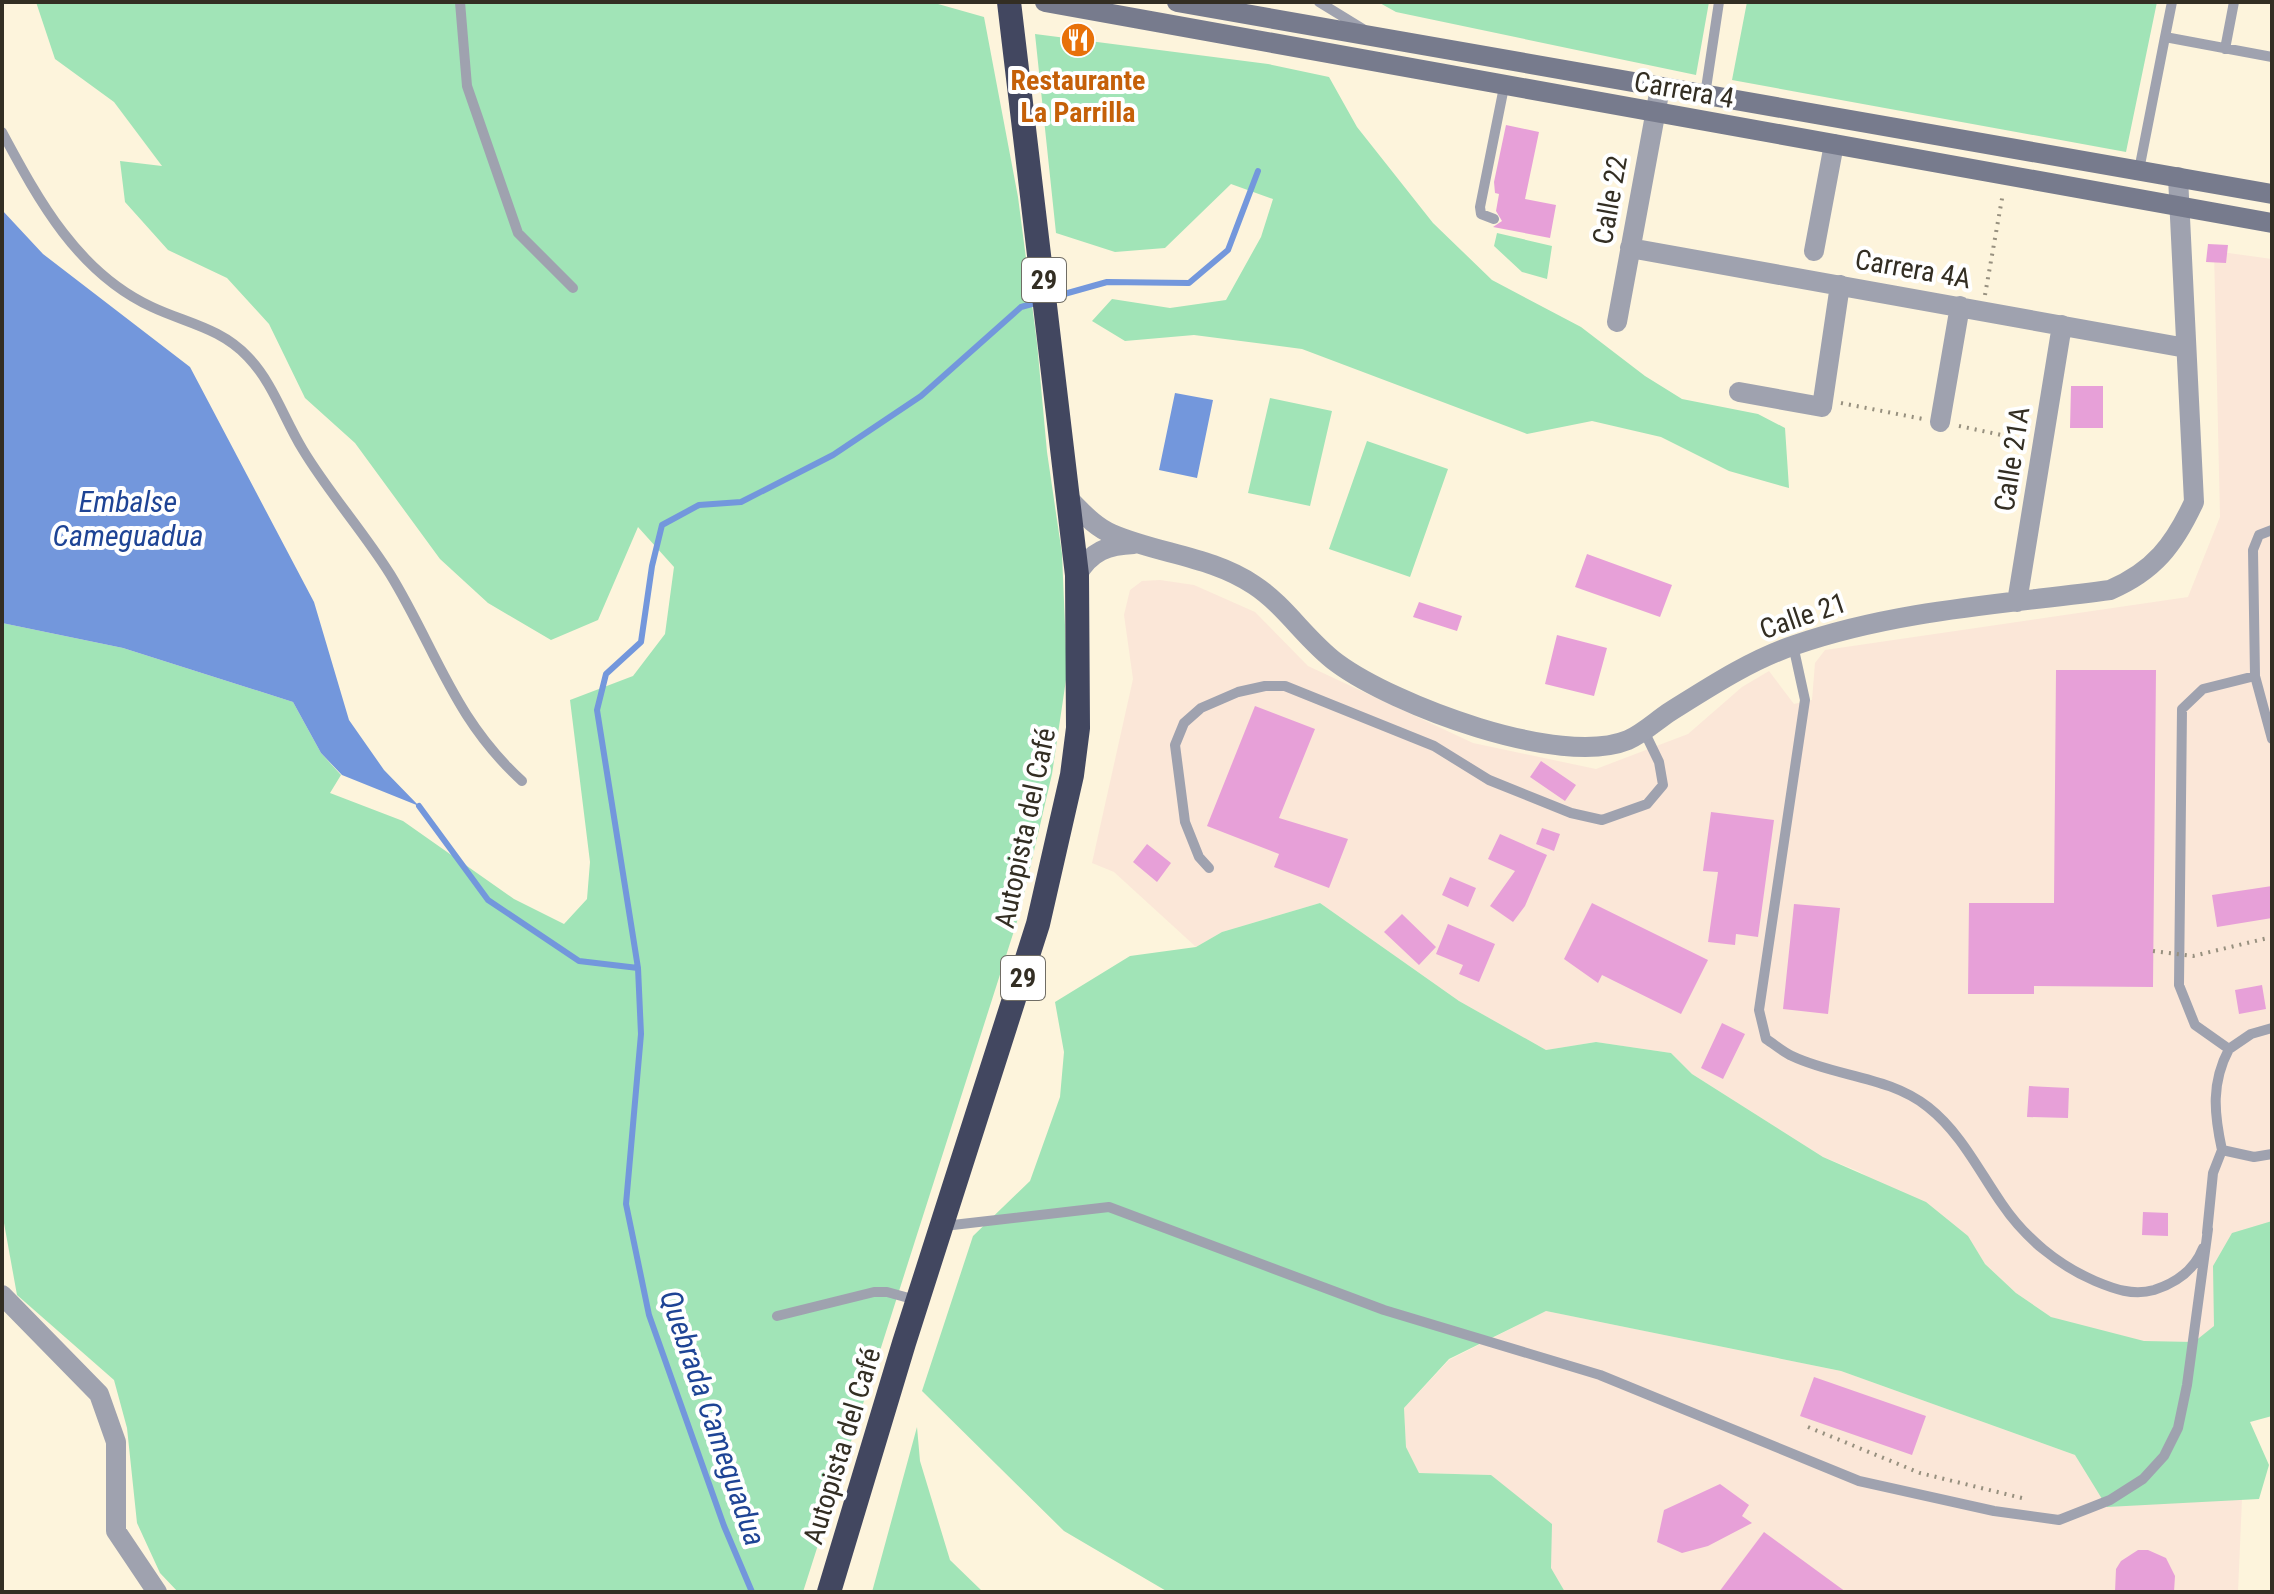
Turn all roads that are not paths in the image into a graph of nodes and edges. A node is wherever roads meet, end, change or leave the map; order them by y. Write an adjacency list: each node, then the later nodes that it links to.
1 (460, 2): 28 (lane)
2 (1009, 2): 35 (highway, Autopista del Café / 29)
3 (1045, 2): 13 (main road, Carrera 4)
4 (1177, 2): 10 (main road, Carrera 4)
5 (1319, 2): 10 (lane)
6 (1719, 2): 15 (lane)
7 (2172, 2): 9 (lane)
8 (2234, 2): 11 (lane)
9 (2165, 37): 11 (lane); 19 (lane)
10 (1378, 38): 14 (main road, Carrera 4)
11 (2225, 49): 12 (lane)
12 (2272, 57)
13 (1504, 87): 16 (main road, Carrera 4); 23 (lane)
14 (1660, 88): 15 (main road, Carrera 4); 16 (street, Calle 22)
15 (1705, 95): 19 (main road, Carrera 4)
16 (1655, 113): 18 (main road, Carrera 4); 25 (street, Calle 22)
17 (2, 132): 44 (lane)
18 (1834, 144): 22 (main road, Carrera 4); 26 (street)
19 (2139, 170): 20 (main road, Carrera 4)
20 (2178, 177): 21 (main road, Carrera 4); 22 (street, Calle 21)
21 (2272, 194)
22 (2179, 206): 24 (main road, Carrera 4); 32 (street, Calle 21)
23 (1494, 219)
24 (2272, 223)
25 (1630, 248): 27 (street, Carrera 4A); 30 (street, Calle 22)
26 (1814, 251)
27 (1840, 285): 29 (street, Carrera 4A); 33 (street)
28 (573, 288)
29 (1960, 306): 31 (street, Carrera 4A); 34 (street)
30 (1617, 322)
31 (2062, 325): 32 (street, Carrera 4A); 39 (street, Calle 21A)
32 (2186, 348): 39 (street, Calle 21)
33 (1739, 392)
34 (1940, 422)
35 (1070, 500): 37 (street, Calle 21); 38 (highway, Autopista del Café / 29)
36 (2272, 530): 41 (lane)
37 (1138, 544): 38 (street, Calle 21); 42 (street, Calle 21)
38 (1077, 575): 50 (highway, Autopista del Café / 29)
39 (2017, 602): 40 (street, Calle 21)
40 (1793, 645): 42 (street, Calle 21); 51 (lane)
41 (2255, 676): 43 (lane); 47 (lane)
42 (1644, 731): 45 (lane)
43 (2272, 739)
44 (522, 781)
45 (1209, 868)
46 (2272, 1028): 47 (lane)
47 (2229, 1049): 48 (lane)
48 (2222, 1150): 49 (lane); 51 (lane)
49 (2272, 1154)
50 (942, 1226): 51 (lane); 53 (highway, Autopista del Café / 29)
51 (2208, 1229)
52 (2, 1295): 56 (street)
53 (918, 1300): 54 (lane); 55 (highway, Autopista del Café / 29)
54 (777, 1316)
55 (831, 1585)
56 (157, 1592)

